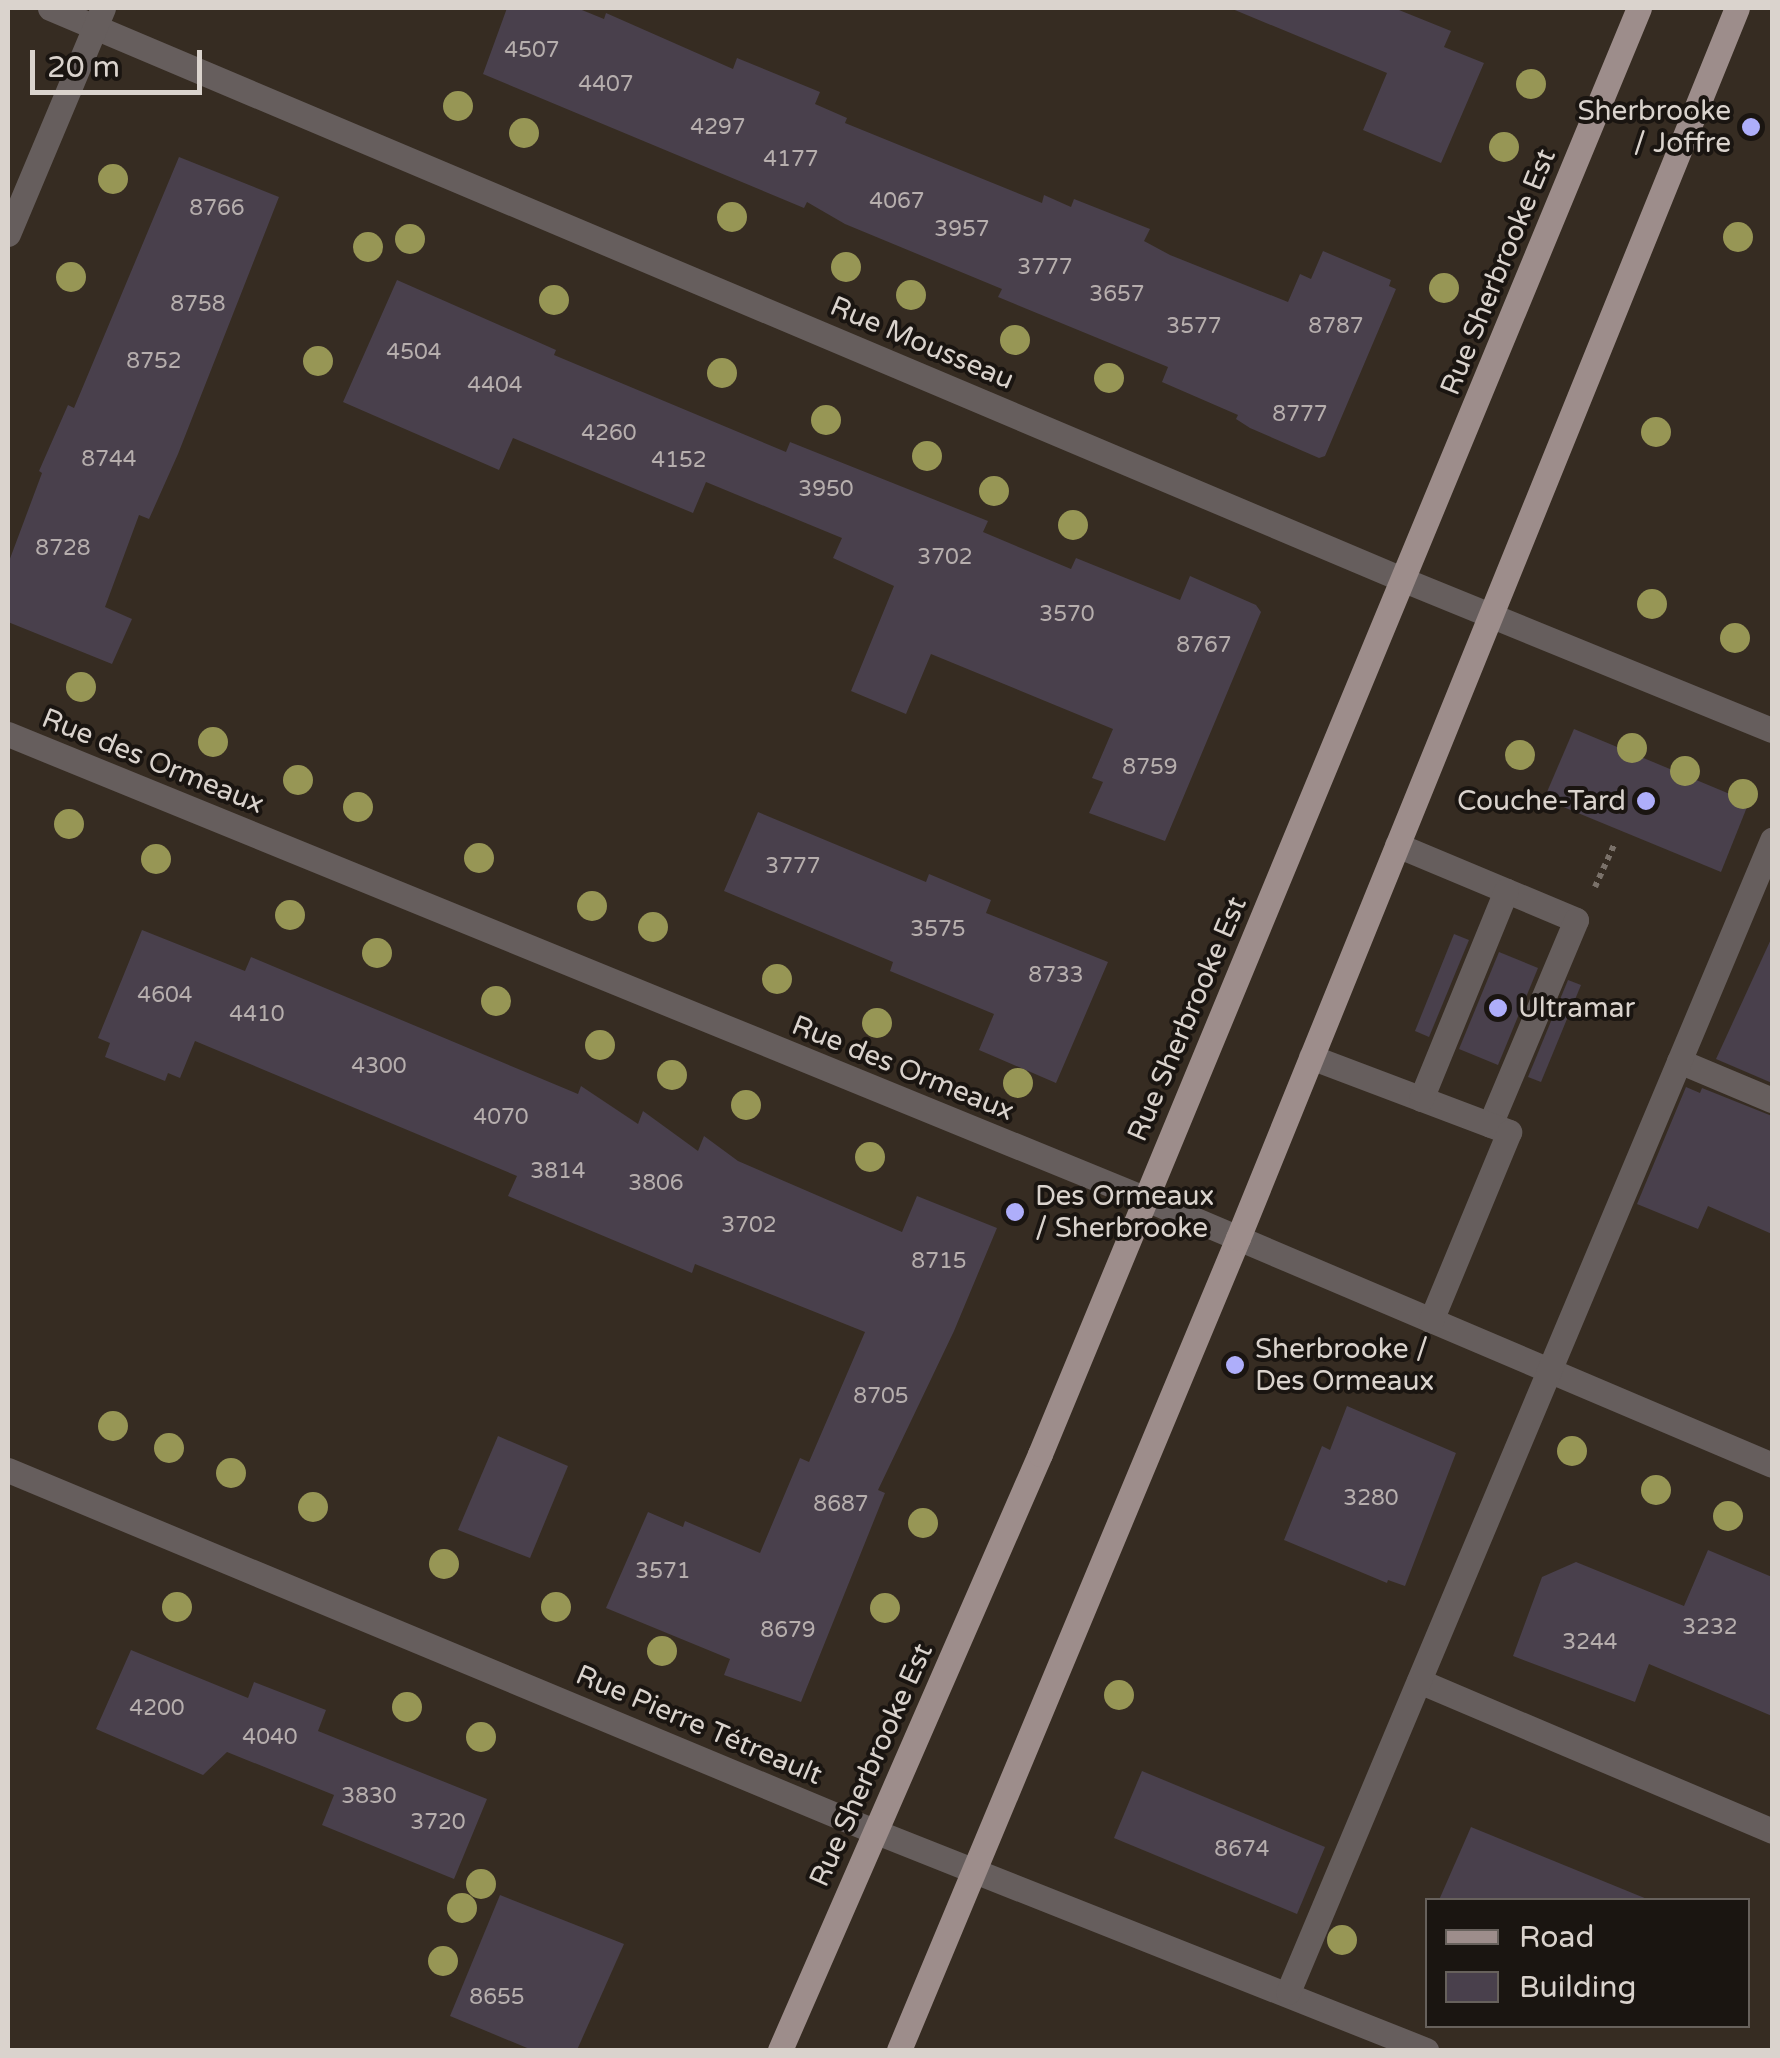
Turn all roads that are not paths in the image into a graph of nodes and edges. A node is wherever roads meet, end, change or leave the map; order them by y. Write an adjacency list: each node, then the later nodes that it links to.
1 (50, 8): 4 (street, Rue Mousseau)
2 (1640, 8): 6 (main road, Rue Sherbrooke Est)
3 (1737, 8): 7 (main road)
4 (99, 17): 5 (street); 6 (street, Rue Mousseau)
5 (8, 234)
6 (1404, 580): 7 (street, Rue Mousseau); 18 (main road, Rue Sherbrooke Est)
7 (1492, 613): 8 (street, Rue Mousseau); 11 (main road)
8 (1772, 730)
9 (8, 734): 18 (street, Rue des Ormeaux)
10 (1772, 840): 14 (street)
11 (1397, 844): 12 (street); 13 (main road)
12 (1506, 891): 15 (street); 17 (street)
13 (1311, 1057): 15 (street); 19 (main road)
14 (1679, 1061): 16 (street); 21 (street)
15 (1420, 1098): 17 (street)
16 (1772, 1100)
17 (1490, 1126): 20 (street)
18 (1144, 1198): 19 (street, Rue des Ormeaux); 25 (main road, Rue Sherbrooke Est)
19 (1238, 1238): 20 (street, Rue des Ormeaux); 27 (main road)
20 (1431, 1320): 21 (street, Rue des Ormeaux)
21 (1550, 1371): 22 (street, Rue des Ormeaux); 24 (street)
22 (1772, 1465)
23 (8, 1470): 25 (street, Rue Pierre Tétreault)
24 (1419, 1680): 26 (street); 28 (street)
25 (874, 1831): 27 (street, Rue Pierre Tétreault); 29 (main road, Rue Sherbrooke Est)
26 (1772, 1831)
27 (976, 1870): 28 (street, Rue Pierre Tétreault); 30 (main road)
28 (1288, 1992): 31 (street, Rue Pierre Tétreault)
29 (780, 2050)
30 (899, 2050)
31 (1426, 2050)

